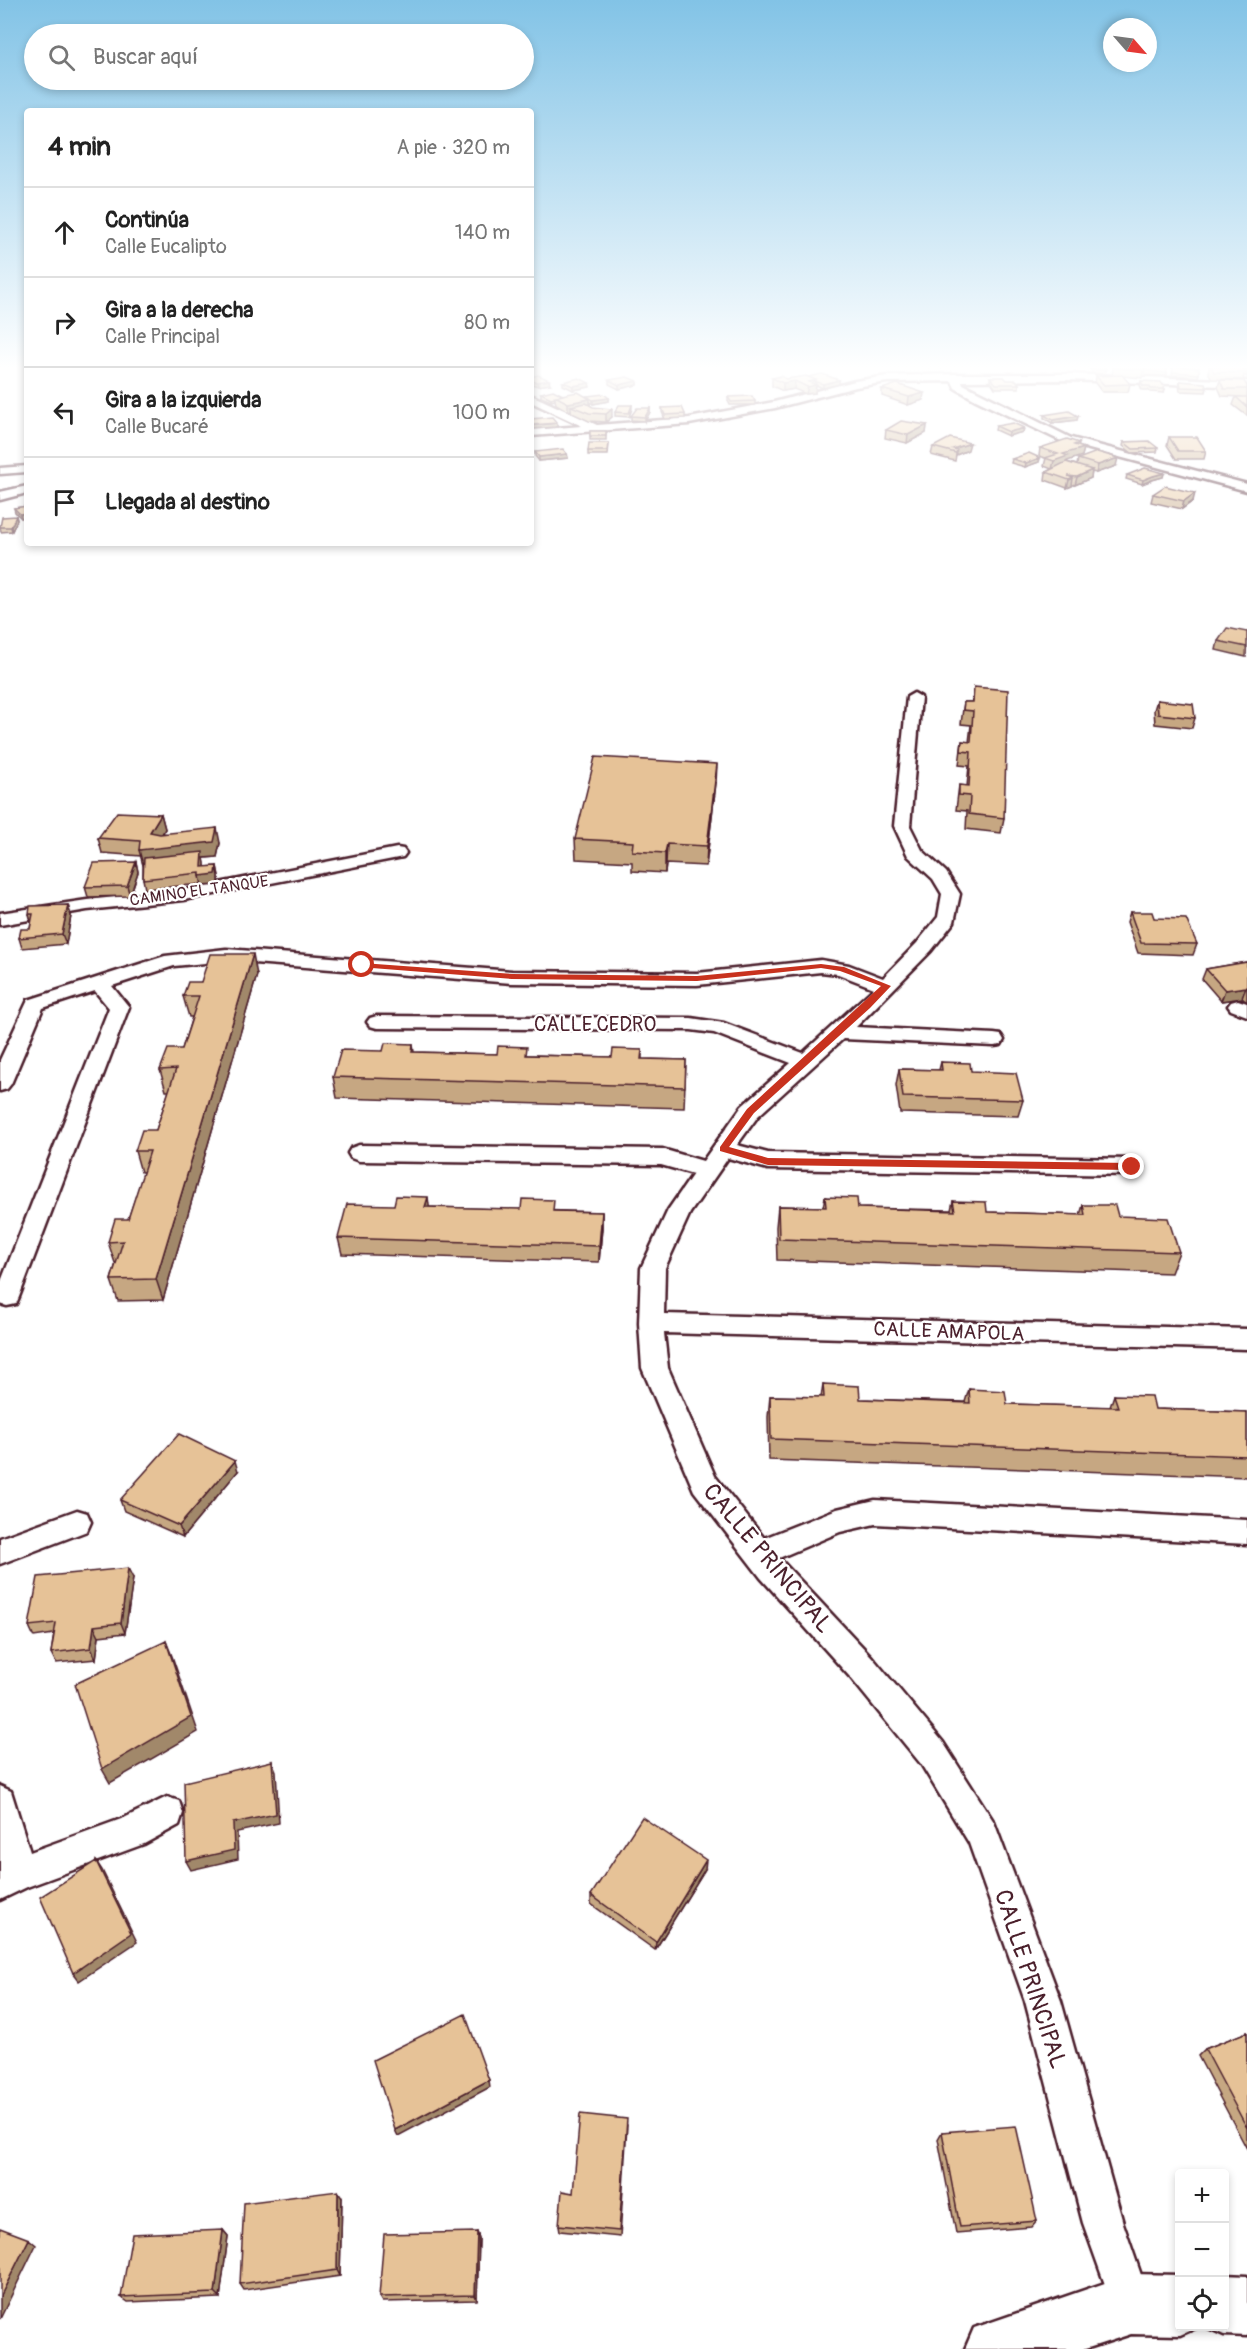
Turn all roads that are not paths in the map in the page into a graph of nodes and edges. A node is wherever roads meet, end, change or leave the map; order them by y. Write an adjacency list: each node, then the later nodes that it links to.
1 (1193, 474): 2 (street)
2 (1247, 488)
3 (24, 490): 4 (street)
4 (0, 496)
5 (915, 697): 9 (street, CALLE PRINCIPAL)
6 (396, 853): 7 (street, CAMINO EL TANQUE)
7 (0, 919)
8 (99, 983): 9 (street); 14 (street); 18 (street)
9 (886, 986): 11 (street, CALLE PRINCIPAL)
10 (377, 1022): 13 (street, CALLE CEDRO)
11 (838, 1032): 12 (street); 13 (street, CALLE PRINCIPAL)
12 (994, 1040)
13 (805, 1061): 16 (street, CALLE PRINCIPAL)
14 (0, 1084)
15 (359, 1154): 16 (street)
16 (716, 1160): 17 (street); 19 (street, CALLE PRINCIPAL)
17 (1132, 1167)
18 (7, 1297)
19 (651, 1323): 20 (street, CALLE AMAPOLA); 24 (street, CALLE PRINCIPAL)
20 (1247, 1339)
21 (77, 1522): 23 (street)
22 (1247, 1532): 24 (street)
23 (0, 1551)
24 (759, 1553): 28 (street, CALLE PRINCIPAL)
25 (0, 1802): 27 (street)
26 (167, 1813): 27 (street)
27 (10, 1878)
28 (1155, 2305): 31 (street)
29 (1229, 2305): 30 (street)
30 (1247, 2306)
31 (995, 2349)

